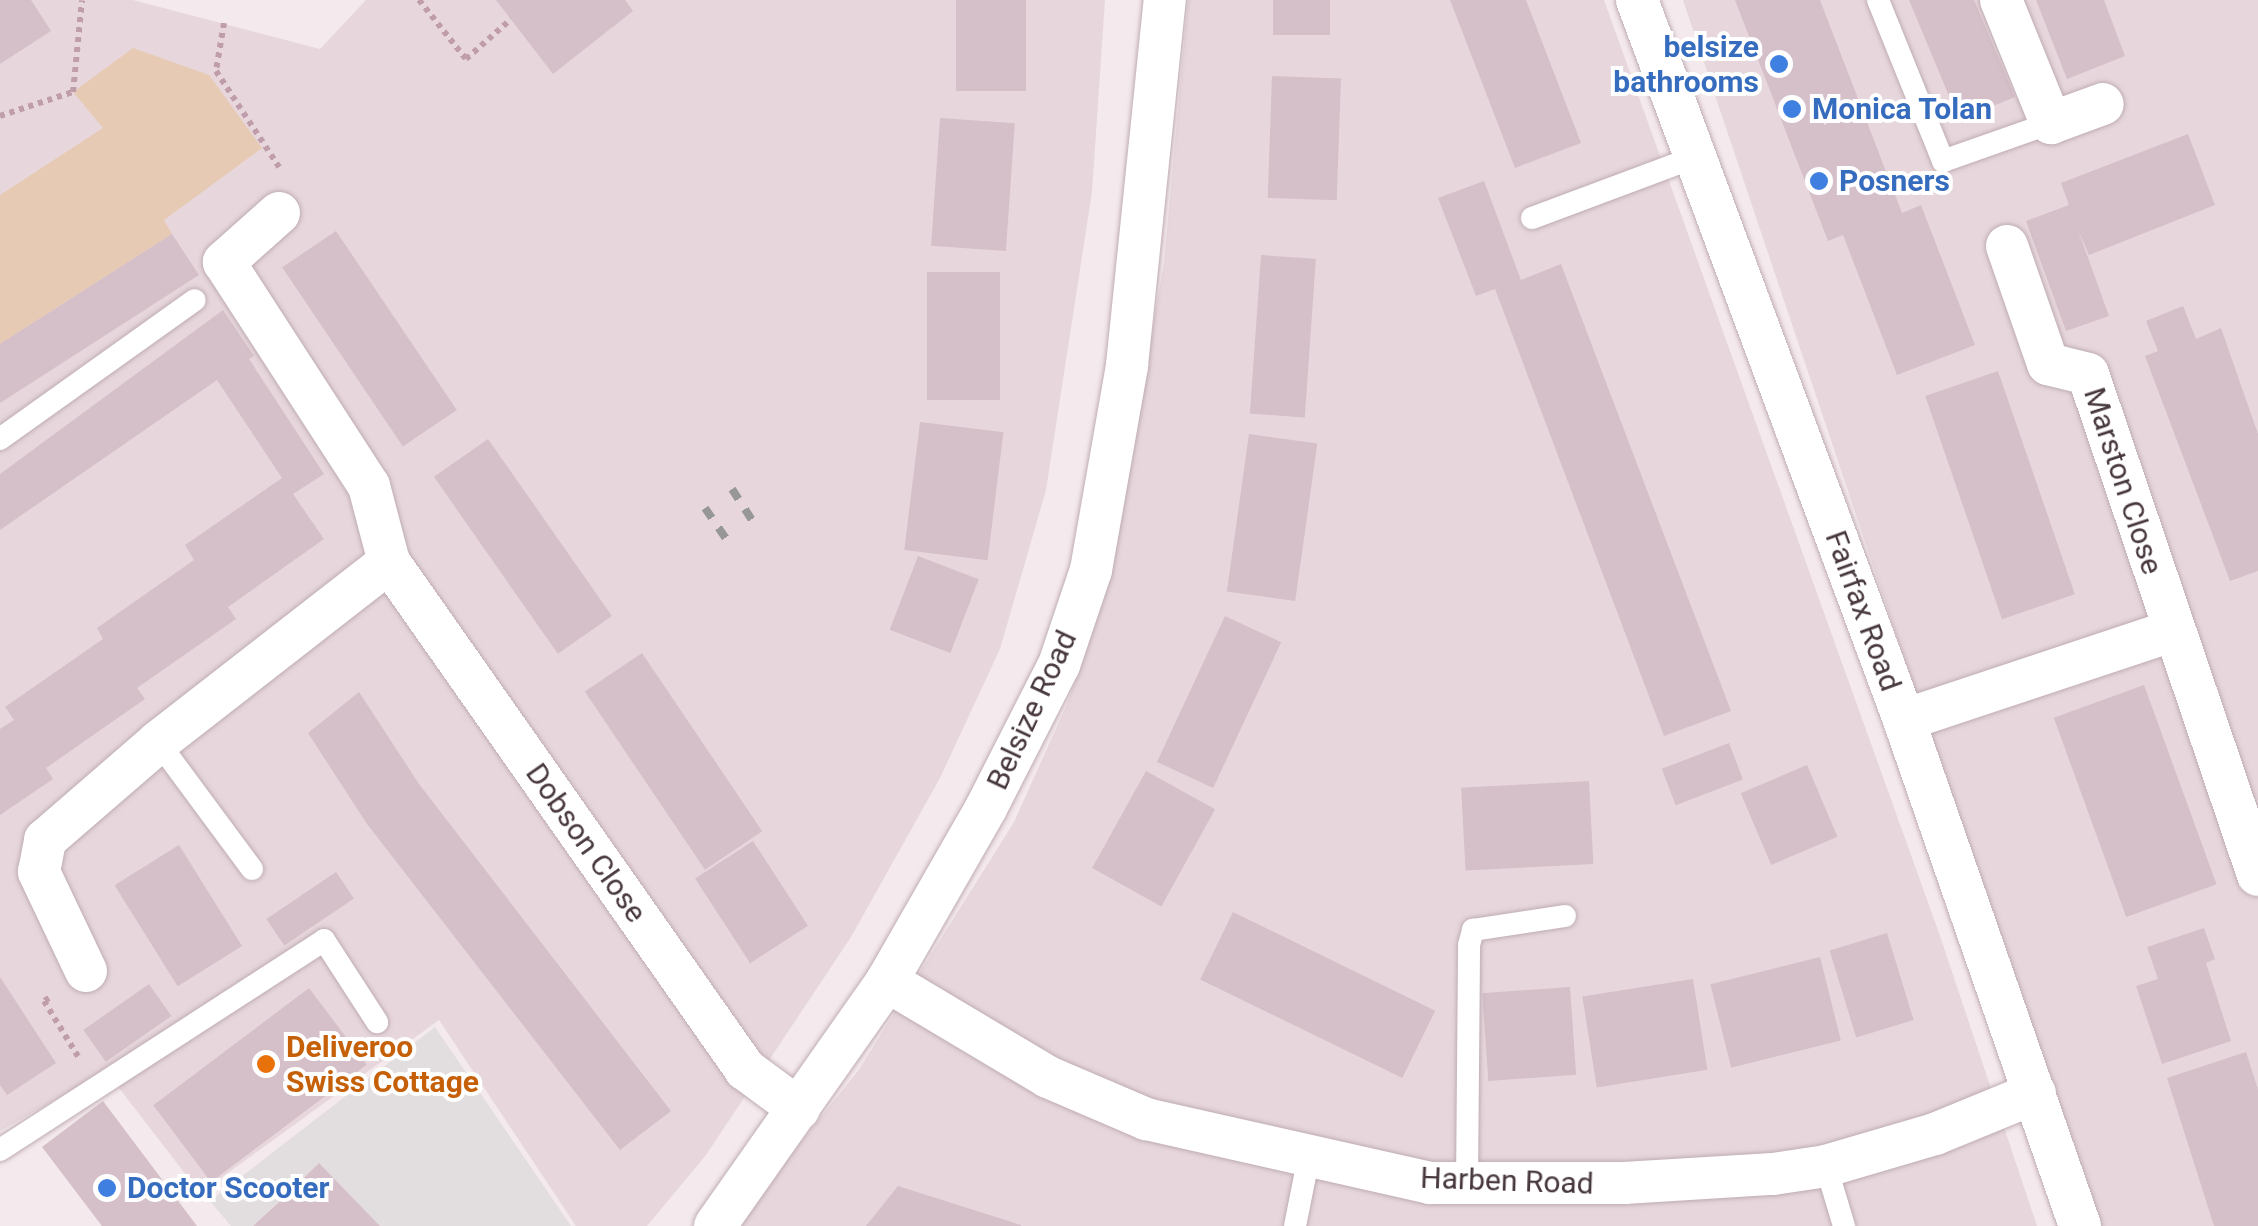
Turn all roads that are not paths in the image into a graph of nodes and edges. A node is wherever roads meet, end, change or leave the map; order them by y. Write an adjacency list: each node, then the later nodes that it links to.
1 (1164, 0): 21 (street, Belsize Road)
2 (1638, 0): 7 (street, Fairfax Road)
3 (1878, 0): 6 (lane)
4 (2001, 0): 6 (street)
5 (2103, 104): 6 (street)
6 (2050, 123)
7 (1695, 156): 9 (lane); 15 (street, Fairfax Road)
8 (279, 214): 13 (street, Dobson Close)
9 (1532, 218)
10 (2007, 246): 14 (street, Marston Close)
11 (195, 300): 12 (lane)
12 (0, 439)
13 (389, 562): 16 (street); 24 (street, Dobson Close)
14 (2172, 631): 15 (street); 18 (street, Marston Close)
15 (1904, 720): 23 (street, Fairfax Road)
16 (158, 742): 17 (lane); 20 (street)
17 (252, 869)
18 (2258, 875)
19 (1566, 916): 28 (lane)
20 (86, 971)
21 (887, 980): 24 (street, Belsize Road); 26 (street, Harben Road)
22 (378, 1022): 25 (lane)
23 (2035, 1093): 27 (street, Harben Road); 32 (street, Fairfax Road)
24 (799, 1109): 29 (street, Belsize Road)
25 (0, 1150)
26 (1309, 1156): 28 (street, Harben Road); 30 (lane)
27 (1826, 1166): 28 (street, Harben Road); 31 (lane)
28 (1467, 1183)
29 (715, 1226)
30 (1295, 1226)
31 (1844, 1226)
32 (2080, 1226)

